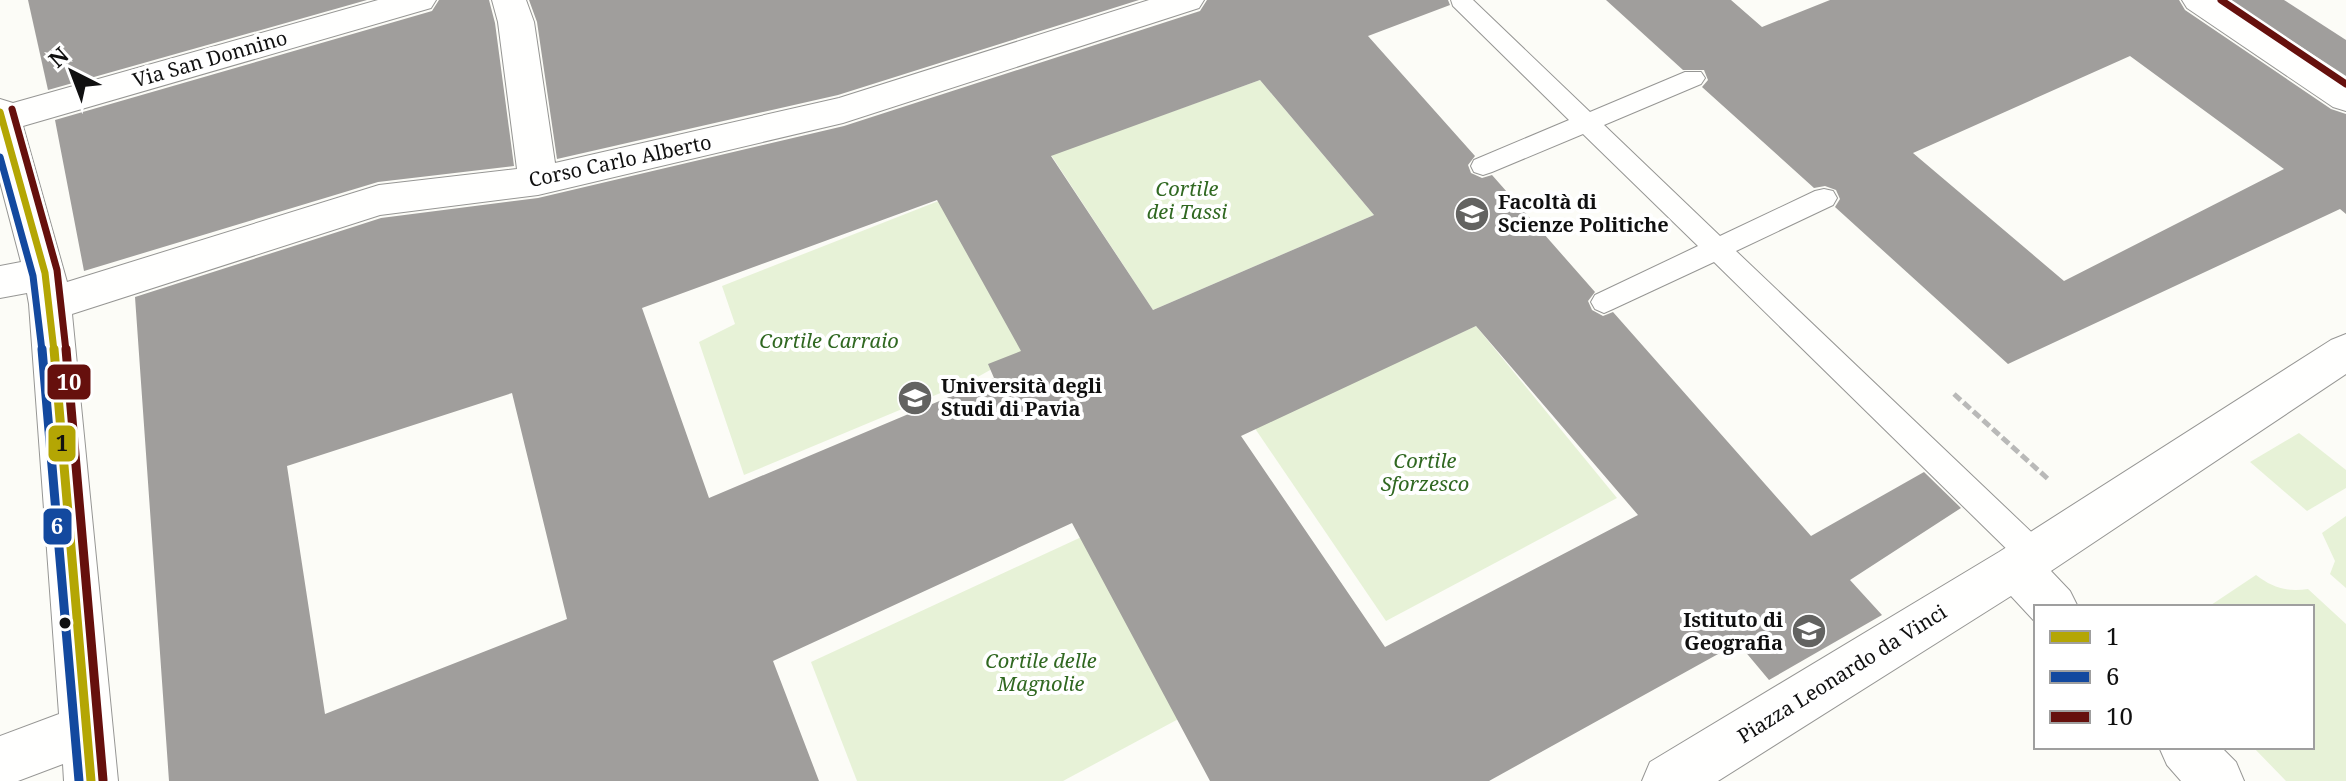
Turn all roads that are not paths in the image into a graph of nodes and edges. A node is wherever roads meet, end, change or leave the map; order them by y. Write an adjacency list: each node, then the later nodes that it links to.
1 (419, 0): 9 (street, Via San Donnino)
2 (509, 0): 12 (street)
3 (1187, 0): 6 (street, Corso Carlo Alberto)
4 (2199, 0): 8 (street)
5 (1461, 1): 10 (lane)
6 (1120, 10): 12 (street, Corso Carlo Alberto)
7 (1693, 78): 10 (lane)
8 (2346, 98)
9 (1, 115): 16 (street)
10 (1587, 124): 11 (lane); 14 (lane)
11 (1483, 166)
12 (538, 181): 16 (street, Corso Carlo Alberto)
13 (1824, 198): 14 (lane)
14 (1716, 249): 17 (lane); 19 (lane)
15 (0, 282): 16 (street, Corso Carlo Alberto)
16 (48, 289): 21 (street)
17 (1604, 302)
18 (2339, 356): 19 (street, Piazza Leonardo da Vinci)
19 (2025, 561): 20 (street); 25 (street, Piazza Leonardo da Vinci)
20 (2052, 605)
21 (87, 729): 23 (street); 24 (street)
22 (2187, 749): 26 (street)
23 (0, 762)
24 (91, 781)
25 (1669, 781)
26 (2217, 781)

